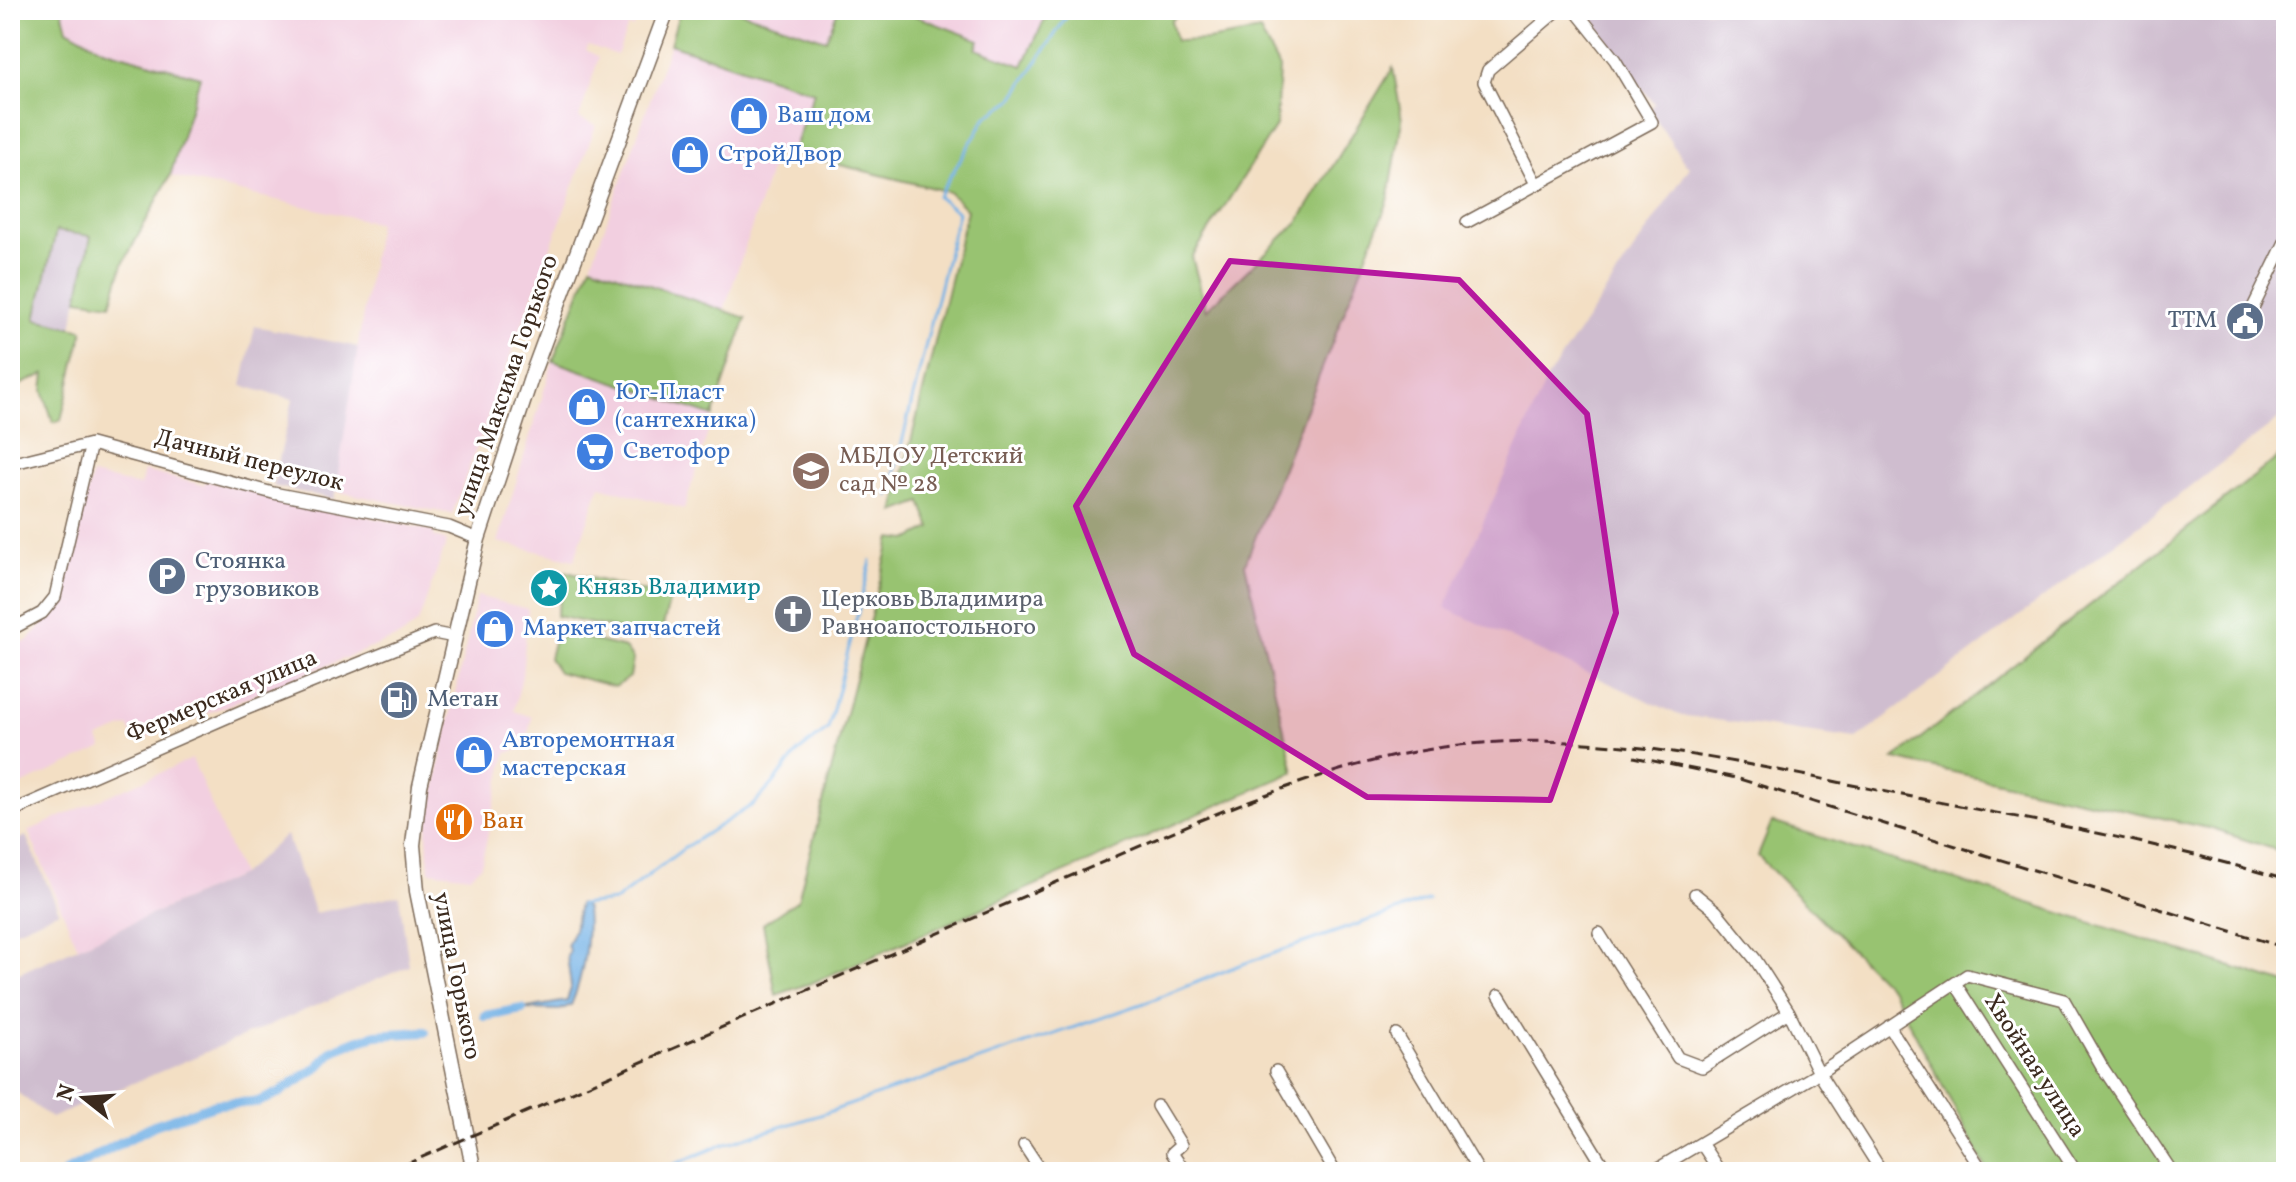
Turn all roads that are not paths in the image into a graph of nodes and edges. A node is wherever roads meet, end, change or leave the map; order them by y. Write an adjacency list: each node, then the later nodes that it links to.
1 (667, 10): 10 (main road, улица Максима Горького)
2 (1558, 10): 4 (street)
3 (1575, 10): 4 (street)
4 (1536, 184): 5 (street)
5 (1467, 222)
6 (2286, 240): 7 (street)
7 (2247, 320)
8 (91, 444): 9 (street, Дачный переулок); 10 (street, Дачный переулок); 11 (street)
9 (10, 464)
10 (478, 539): 12 (main road, улица Максима Горького)
11 (10, 630)
12 (454, 637): 13 (main road, улица Максима Горького); 14 (street, Фермерская улица)
13 (420, 786): 27 (main road, улица Горького)
14 (10, 812)
15 (1695, 894): 19 (street)
16 (1599, 933): 19 (street)
17 (1955, 983): 20 (street); 37 (street, Хвойная улица); 38 (street)
18 (1499, 995): 32 (street)
19 (1789, 1012): 23 (street)
20 (1889, 1026): 23 (street); 36 (street)
21 (1397, 1035): 31 (street)
22 (1276, 1071): 30 (street)
23 (1819, 1073): 25 (street); 35 (street)
24 (1157, 1106): 29 (street)
25 (1701, 1143): 33 (street); 34 (street)
26 (1024, 1145): 28 (street)
27 (474, 1172)
28 (1042, 1172)
29 (1185, 1172)
30 (1335, 1172)
31 (1479, 1172)
32 (1607, 1172)
33 (1652, 1172)
34 (1720, 1172)
35 (1882, 1172)
36 (1983, 1172)
37 (2076, 1172)
38 (2172, 1172)

